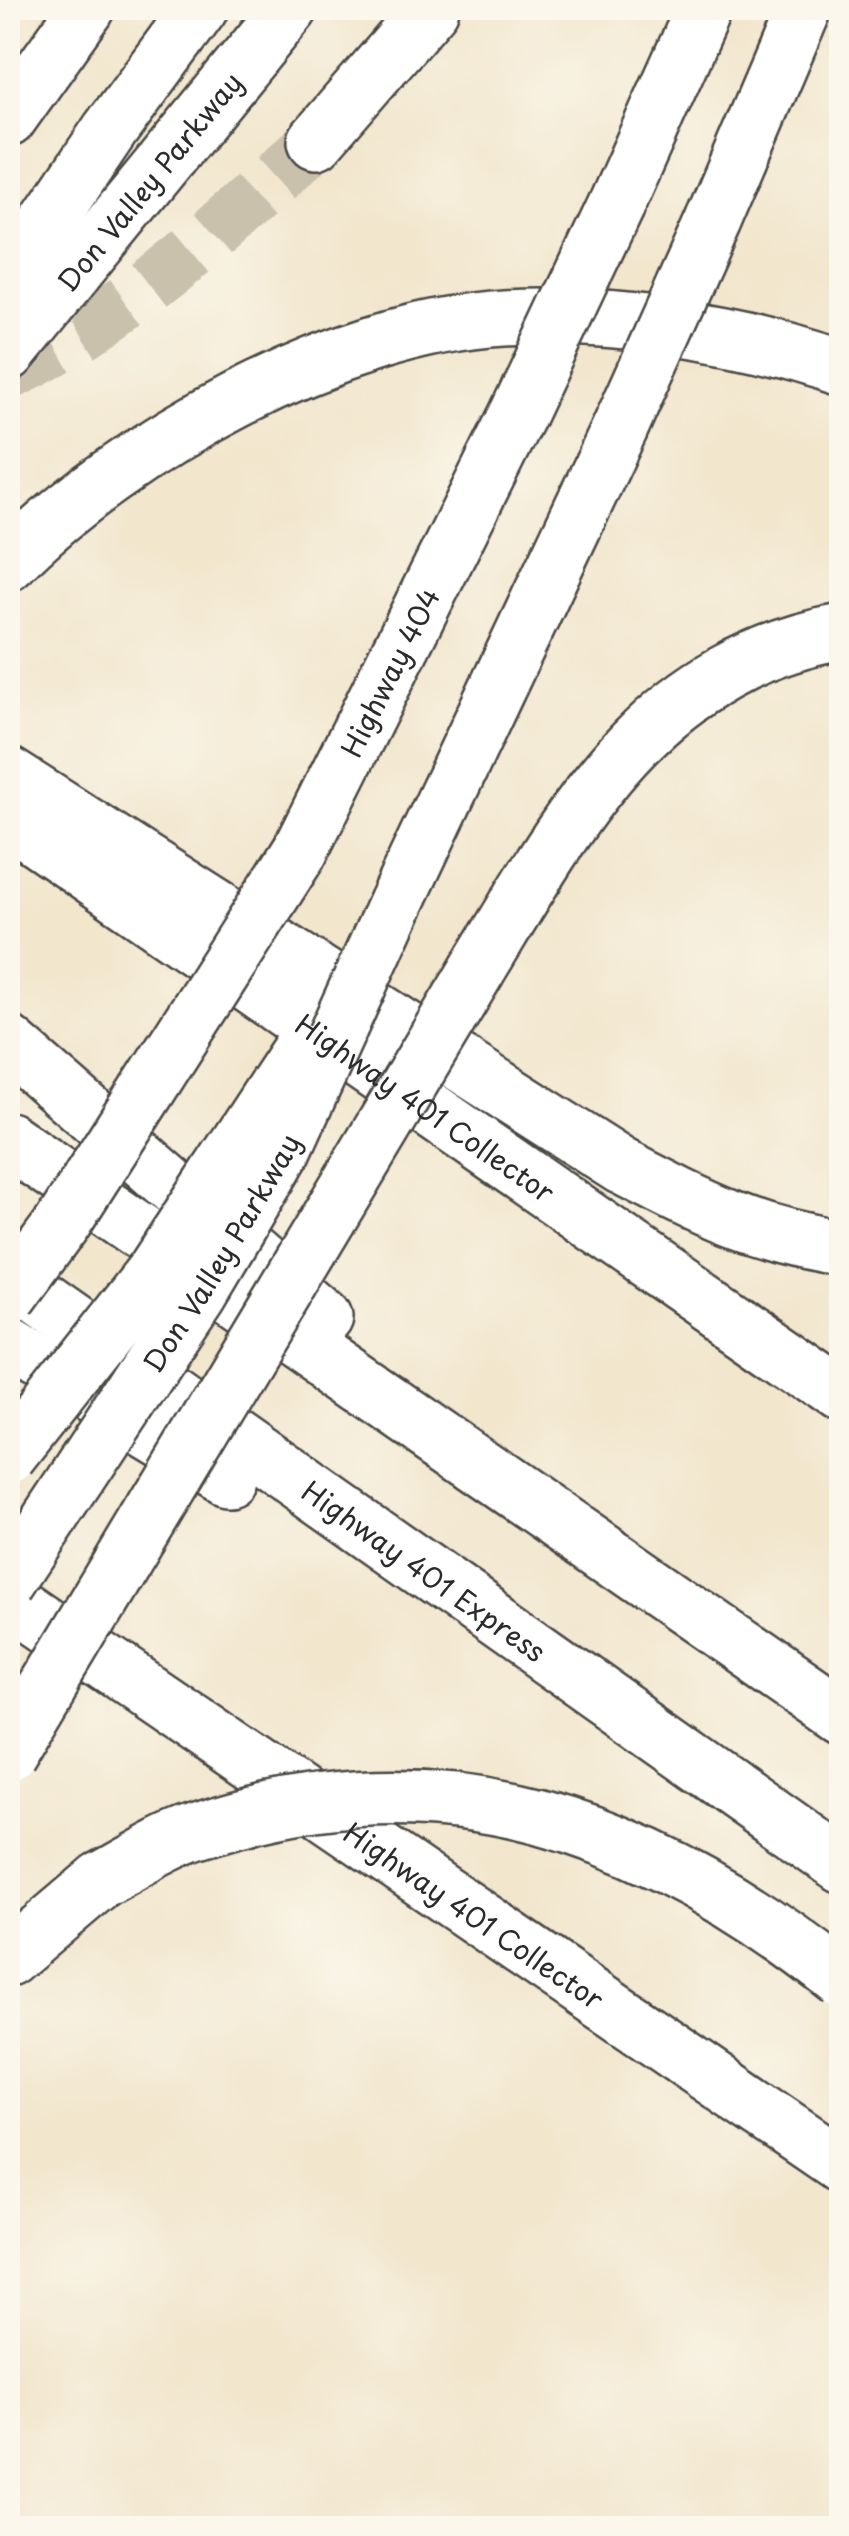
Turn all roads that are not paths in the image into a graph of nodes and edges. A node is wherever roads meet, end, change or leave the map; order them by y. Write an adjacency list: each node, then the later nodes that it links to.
1 (86, 8): 7 (highway)
2 (200, 8): 9 (highway)
3 (290, 8): 10 (highway, Don Valley Parkway)
4 (431, 8): 8 (highway)
5 (704, 8): 21 (highway, Highway 404, bridge)
6 (804, 8): 16 (highway, bridge)
7 (8, 119)
8 (316, 141)
9 (8, 281)
10 (8, 353)
11 (832, 366): 12 (highway)
12 (8, 563)
13 (842, 632): 30 (highway, bridge)
14 (8, 775): 19 (highway)
15 (8, 818): 23 (highway, Highway 401 Collector)
16 (396, 902): 24 (highway, bridge); 26 (highway, Don Valley Parkway, bridge)
17 (8, 1043): 25 (highway)
18 (8, 1140): 25 (highway)
19 (842, 1248)
20 (8, 1276): 29 (highway, Highway 401 Express)
21 (8, 1298)
22 (8, 1345): 29 (highway)
23 (842, 1395)
24 (8, 1457)
25 (550, 1514): 28 (highway)
26 (8, 1582)
27 (21, 1607): 34 (highway, Highway 401 Collector)
28 (842, 1716)
29 (657, 1736): 31 (highway, Highway 401 Express)
30 (8, 1753)
31 (842, 1865)
32 (8, 1959): 33 (highway, bridge)
33 (842, 1980)
34 (842, 2166)

